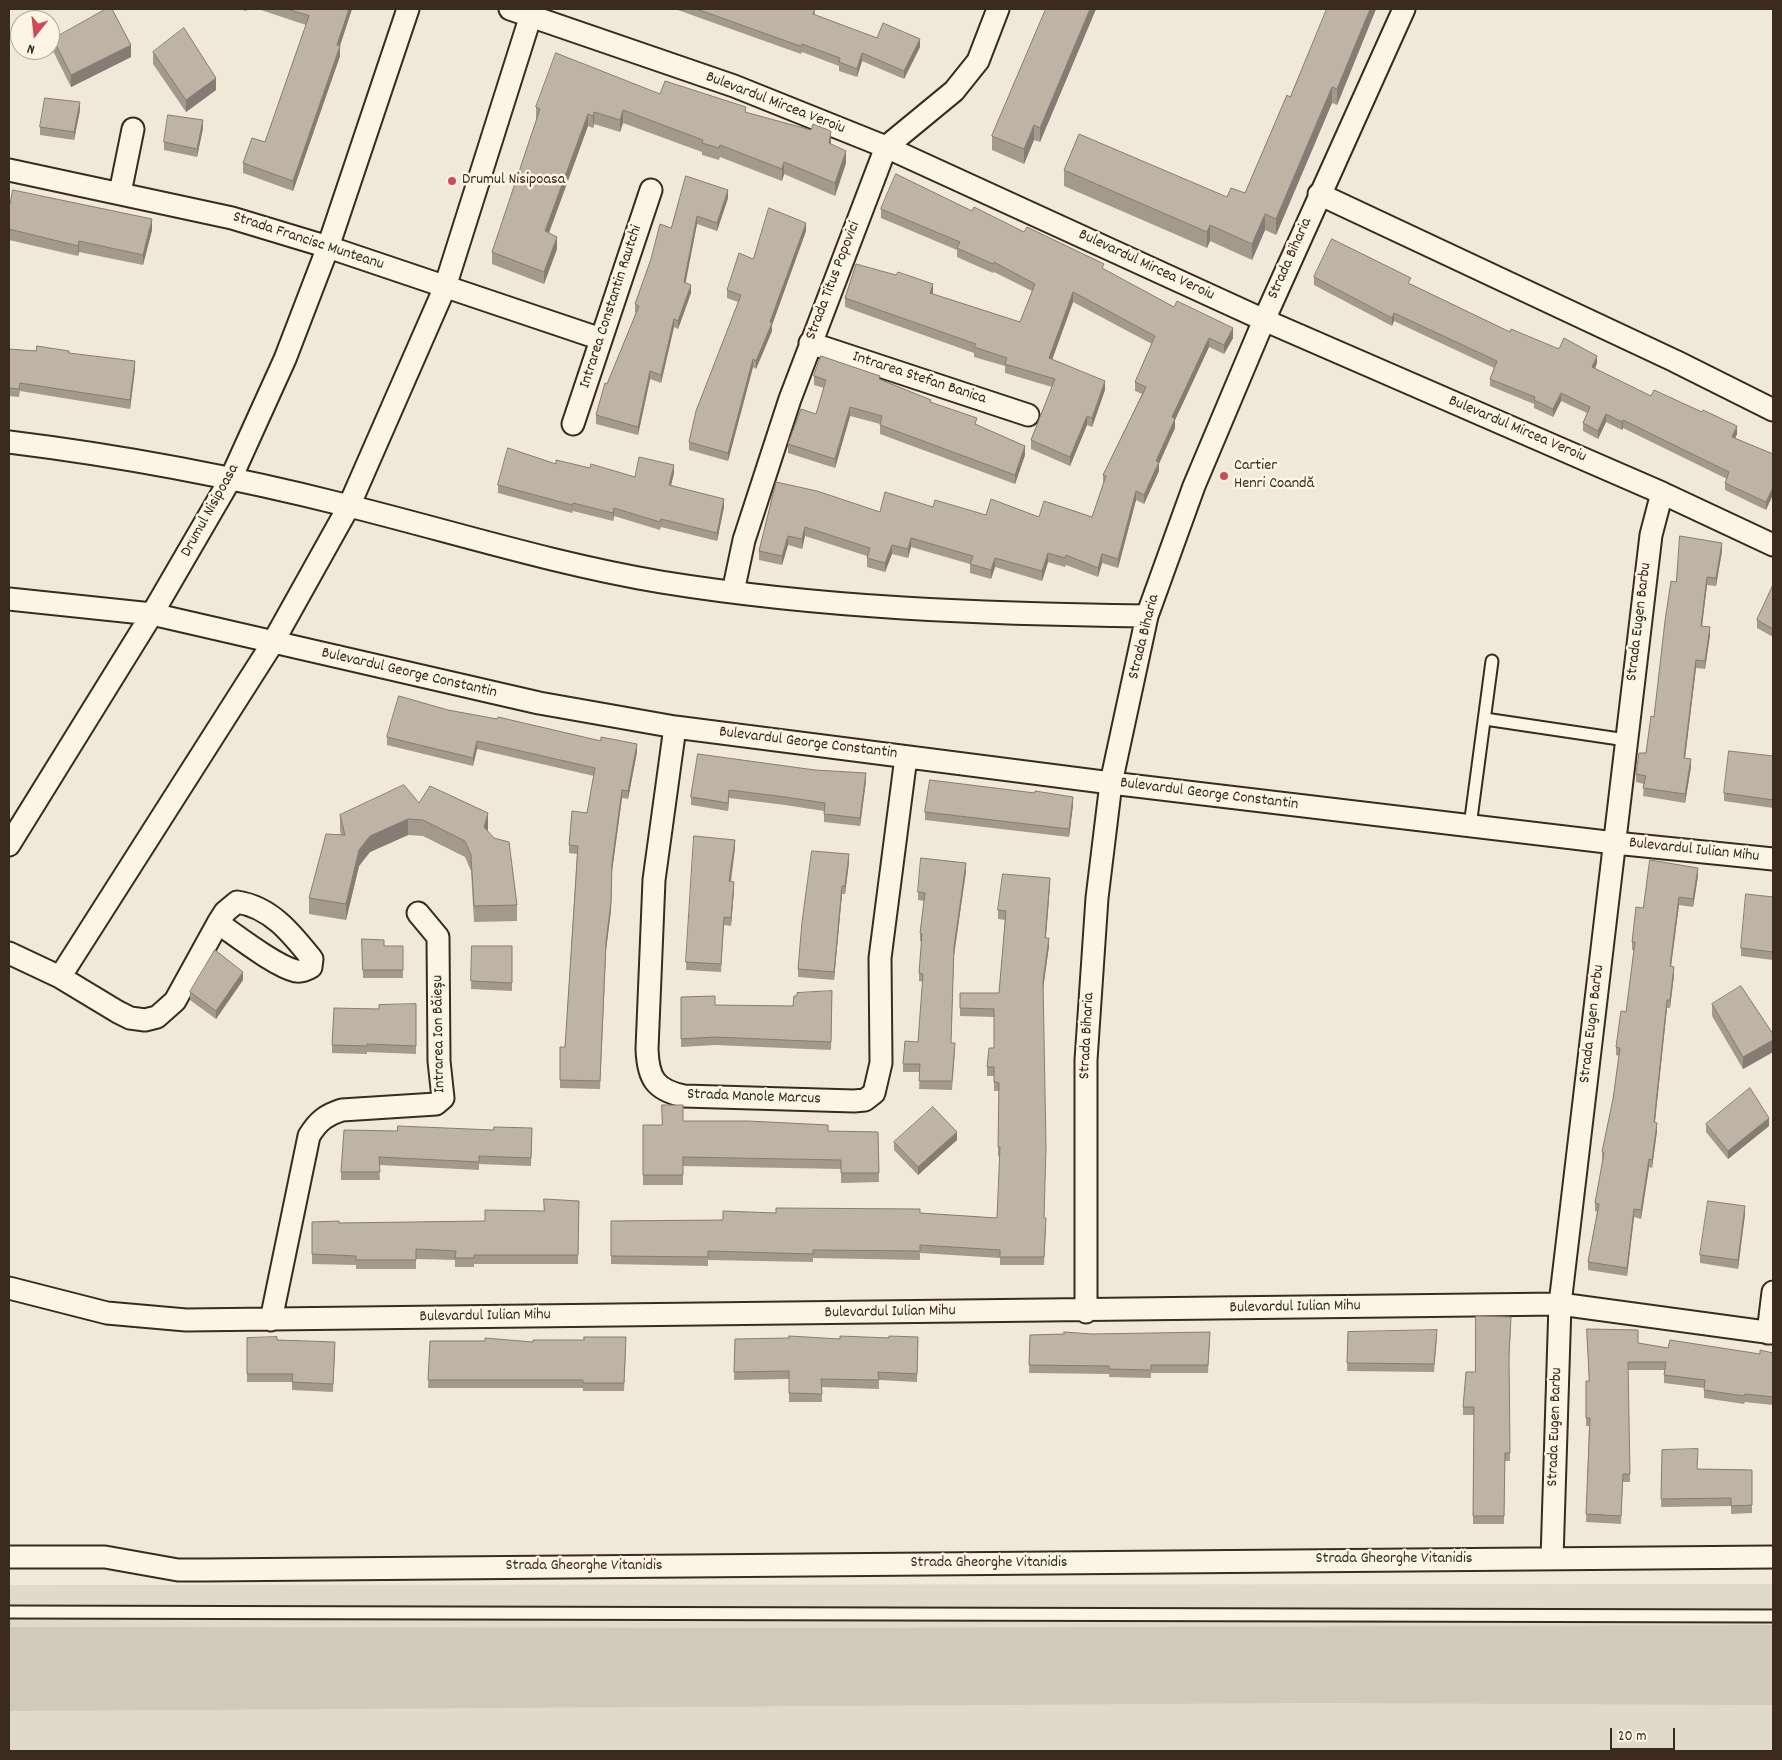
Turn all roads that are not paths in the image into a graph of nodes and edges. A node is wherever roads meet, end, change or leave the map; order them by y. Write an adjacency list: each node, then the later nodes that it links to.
1 (408, 9): 12 (street, Drumul Nisipoasa)
2 (510, 9): 5 (street, Bulevardul Mircea Veroiu)
3 (998, 9): 7 (street, Strada Titus Popovici)
4 (1404, 9): 11 (street, Strada Biharia)
5 (531, 15): 7 (street, Bulevardul Mircea Veroiu); 13 (street)
6 (133, 129): 10 (street)
7 (886, 147): 14 (street, Bulevardul Mircea Veroiu); 16 (street, Strada Titus Popovici)
8 (9, 170): 10 (street, Strada Francisc Munteanu)
9 (651, 190): 15 (street, Intrarea Constantin Rautchi)
10 (120, 192): 12 (street, Strada Francisc Munteanu)
11 (1319, 194): 14 (street, Strada Biharia); 17 (street)
12 (328, 247): 13 (street, Strada Francisc Munteanu); 21 (street, Drumul Nisipoasa)
13 (445, 287): 15 (street, Strada Francisc Munteanu); 23 (street)
14 (1264, 320): 22 (street, Bulevardul Mircea Veroiu); 28 (street, Strada Biharia)
15 (601, 339): 19 (street, Intrarea Constantin Rautchi)
16 (810, 343): 18 (street, Intrarea Stefan Banica); 25 (street, Strada Titus Popovici)
17 (1773, 410)
18 (1028, 415)
19 (573, 424)
20 (9, 442): 21 (street)
21 (231, 478): 23 (street); 27 (street, Drumul Nisipoasa)
22 (1662, 493): 24 (street, Bulevardul Mircea Veroiu); 33 (street, Strada Eugen Barbu)
23 (349, 506): 25 (street); 29 (street)
24 (1773, 546)
25 (733, 592): 28 (street)
26 (9, 599): 27 (street, Bulevardul George Constantin)
27 (152, 614): 29 (street, Bulevardul George Constantin); 38 (street, Drumul Nisipoasa)
28 (1147, 616): 35 (street, Strada Biharia)
29 (272, 644): 32 (street, Bulevardul George Constantin); 43 (street)
30 (1492, 661): 31 (lane)
31 (1484, 719): 33 (lane); 36 (lane)
32 (675, 727): 34 (street, Bulevardul George Constantin); 34 (street, Strada Manole Marcus)
33 (1626, 740): 37 (street, Strada Eugen Barbu)
34 (906, 757): 35 (street, Bulevardul George Constantin)
35 (1111, 783): 36 (street, Bulevardul George Constantin); 47 (street, Strada Biharia)
36 (1470, 826): 37 (street, Bulevardul George Constantin)
37 (1615, 843): 39 (street, Bulevardul Iulian Mihu); 46 (street, Strada Eugen Barbu)
38 (9, 845)
39 (1773, 858)
40 (418, 913): 48 (street, Intrarea Ion Băieșu)
41 (218, 924): 43 (street)
42 (9, 953): 43 (street)
43 (60, 977)
44 (9, 1288): 48 (street, Bulevardul Iulian Mihu)
45 (1773, 1292): 49 (street)
46 (1560, 1304): 47 (street, Bulevardul Iulian Mihu); 49 (street, Bulevardul Iulian Mihu); 52 (street, Strada Eugen Barbu)
47 (1086, 1312): 48 (street, Bulevardul Iulian Mihu)
48 (271, 1320)
49 (1771, 1333)
50 (9, 1557): 52 (street, Strada Gheorghe Vitanidis)
51 (1773, 1557): 52 (street, Strada Gheorghe Vitanidis)
52 (1552, 1559)
53 (9, 1612): 54 (lane)
54 (1773, 1616)

